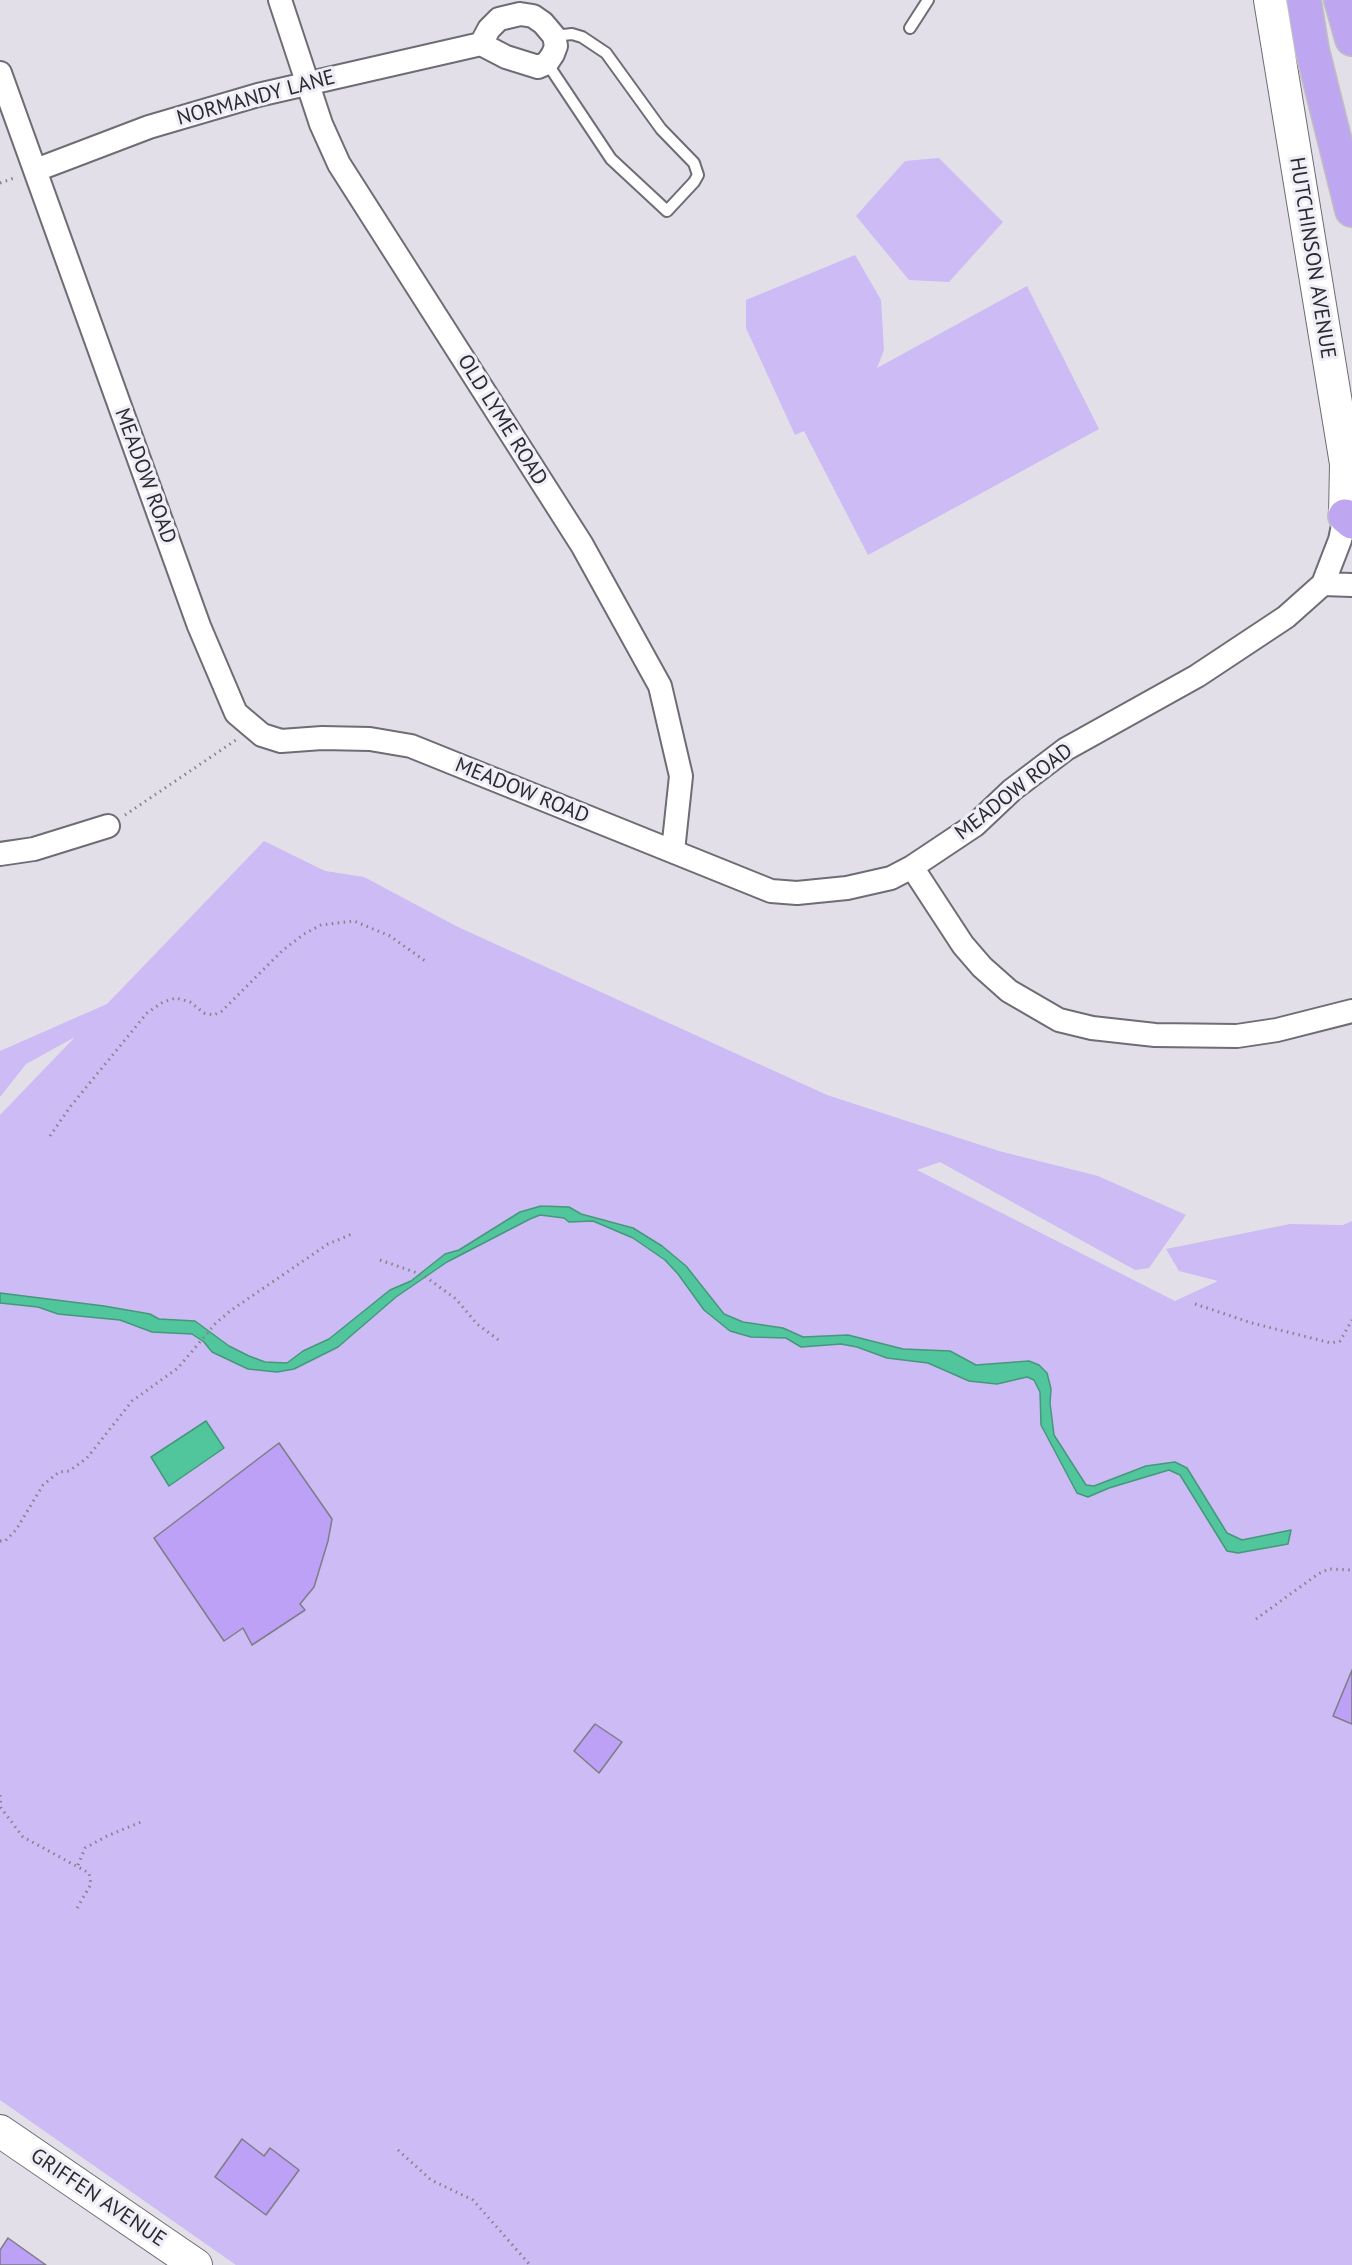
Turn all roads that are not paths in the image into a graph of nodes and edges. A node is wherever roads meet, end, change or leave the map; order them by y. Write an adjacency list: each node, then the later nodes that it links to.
1 (280, 0): 13 (street, OLD LYME ROAD)
2 (928, 0): 7 (lane)
3 (1270, 0): 17 (street, HUTCHINSON AVENUE)
4 (1304, 0): 16 (highway)
5 (1316, 0): 14 (highway)
6 (1341, 0): 9 (highway)
7 (910, 28)
8 (554, 36): 10 (street); 11 (street); 11 (lane)
9 (1352, 39)
10 (481, 44): 11 (street); 13 (street, NORMANDY LANE)
11 (547, 63)
12 (0, 73): 15 (street, MEADOW ROAD)
13 (308, 83): 15 (street, NORMANDY LANE); 21 (street, OLD LYME ROAD)
14 (1352, 123)
15 (36, 170): 21 (street, MEADOW ROAD)
16 (1352, 210)
17 (1350, 518): 18 (street, MEADOW ROAD)
18 (1323, 584): 19 (street); 23 (street, MEADOW ROAD)
19 (1352, 585)
20 (108, 826): 22 (street)
21 (673, 851): 23 (street, MEADOW ROAD)
22 (0, 854)
23 (912, 867): 24 (street)
24 (1352, 1011)
25 (0, 2131): 26 (street, GRIFFEN AVENUE)
26 (196, 2265)

